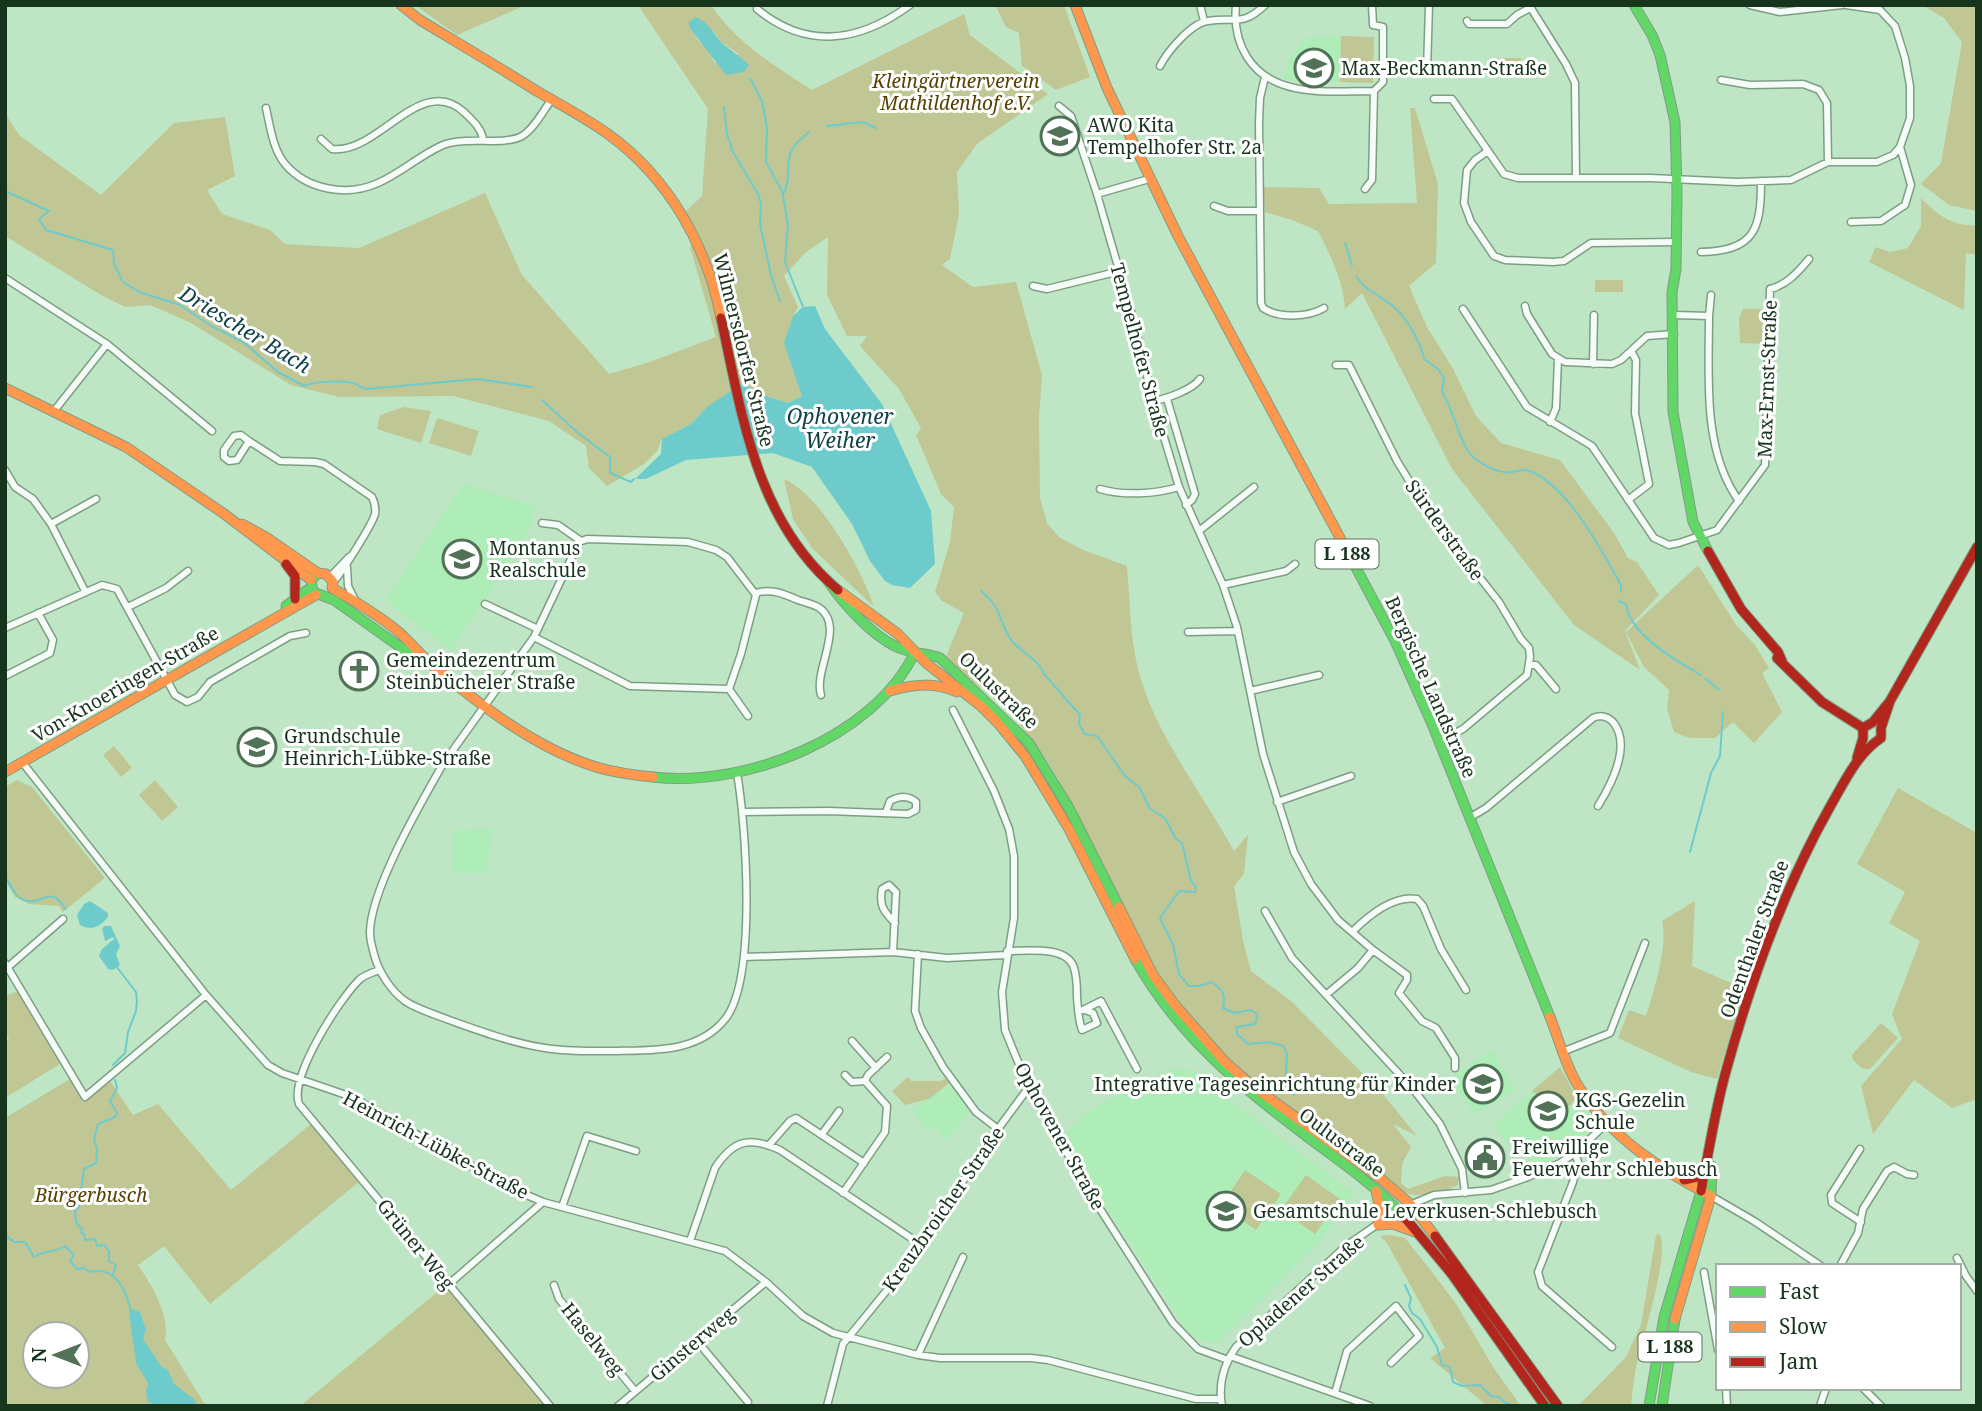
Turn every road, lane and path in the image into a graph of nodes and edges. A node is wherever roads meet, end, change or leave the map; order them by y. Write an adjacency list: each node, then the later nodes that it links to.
1 (401, 5): 23 (main road, Wilmersdorfer Straße)
2 (910, 5): 13 (street)
3 (1075, 5): 32 (main road, Bergische Landstraße / L 188)
4 (1200, 5): 16 (street)
5 (1236, 5): 15 (street)
6 (1265, 5): 15 (street)
7 (1372, 5): 22 (street)
8 (1429, 5): 19 (street)
9 (1634, 5): 34 (main road)
10 (1749, 5): 14 (street)
11 (1844, 5): 14 (street); 29 (street)
12 (1530, 7): 17 (street); 33 (street)
13 (757, 9)
14 (1780, 9)
15 (1234, 20): 16 (street); 20 (street)
16 (1204, 21): 18 (street)
17 (1467, 21)
18 (1160, 66)
19 (1427, 71)
20 (1265, 77): 22 (street); 39 (street)
21 (1721, 80): 31 (street)
22 (1374, 92): 36 (street)
23 (552, 99): 28 (street); 103 (main road, Wilmersdorfer Straße)
24 (1434, 99): 30 (street)
25 (1059, 106): 37 (street, Tempelhofer Straße)
26 (266, 108): 28 (street)
27 (321, 139): 28 (street)
28 (483, 139)
29 (1900, 148): 31 (street); 40 (street)
30 (1488, 152): 33 (street); 41 (street)
31 (1828, 162): 35 (street)
32 (1149, 178): 37 (street); 120 (main road, Bergische Landstraße / L 188)
33 (1576, 178): 34 (street)
34 (1677, 179): 35 (street); 41 (main road)
35 (1761, 181): 42 (street)
36 (1365, 189)
37 (1097, 194): 44 (street, Tempelhofer Straße)
38 (1214, 206): 39 (street)
39 (1261, 211): 49 (street)
40 (1851, 222)
41 (1676, 242): 52 (main road)
42 (1701, 252)
43 (1810, 259): 74 (street, Max-Ernst-Straße)
44 (1120, 271): 46 (street); 63 (street, Tempelhofer Straße)
45 (5, 278): 55 (street)
46 (1032, 286)
47 (1711, 295): 53 (street)
48 (1525, 306): 57 (street)
49 (1324, 308)
50 (1463, 309): 65 (street)
51 (1594, 315): 58 (street)
52 (1674, 315): 53 (street); 54 (main road)
53 (1709, 316): 74 (street)
54 (1674, 334): 56 (street); 80 (main road)
55 (107, 344): 64 (street); 66 (street)
56 (1631, 351): 58 (street); 73 (street)
57 (1558, 359): 58 (street); 65 (street)
58 (1593, 364)
59 (1336, 365): 105 (street, Sürderstraße)
60 (1200, 379): 62 (street)
61 (5, 388): 64 (main road)
62 (1167, 399): 63 (street); 75 (street, Tempelhofer Straße)
63 (1153, 401): 69 (street, Tempelhofer Straße)
64 (54, 411): 76 (main road)
65 (1550, 422): 73 (street)
66 (212, 431)
67 (249, 441): 67 (street); 84 (street)
68 (5, 470): 78 (street)
69 (1179, 487): 71 (street); 75 (street, Tempelhofer Straße)
70 (1254, 487): 79 (street)
71 (1100, 489)
72 (96, 499): 78 (street)
73 (1628, 500): 80 (street)
74 (1740, 502): 80 (street, Max-Ernst-Straße)
75 (1186, 505): 79 (street, Tempelhofer Straße)
76 (231, 519): 83 (main road); 87 (main road)
77 (542, 523): 81 (street)
78 (51, 524): 89 (street)
79 (1199, 531): 88 (street, Tempelhofer Straße)
80 (1701, 536): 119 (main road)
81 (581, 541): 90 (street); 98 (street)
82 (1977, 547): 117 (main road)
83 (275, 552): 87 (main road); 91 (main road)
84 (348, 561): 87 (street); 92 (street)
85 (1296, 564): 88 (street)
86 (188, 571): 94 (street)
87 (322, 585): 91 (main road, Von-Knoeringen-Straße); 92 (main road); 96 (main road, Von-Knoeringen-Straße); 104 (main road)
88 (1223, 585): 99 (street, Tempelhofer Straße)
89 (85, 591): 94 (street); 95 (street)
90 (756, 593): 109 (street); 113 (street)
91 (295, 599): 96 (main road, Von-Knoeringen-Straße)
92 (358, 604): 104 (main road)
93 (485, 604): 98 (street)
94 (128, 607): 108 (street)
95 (38, 613): 97 (street); 107 (street)
96 (262, 625): 108 (main road, Von-Knoeringen-Straße)
97 (5, 628)
98 (538, 629): 102 (street)
99 (1238, 631): 100 (street); 111 (street, Tempelhofer Straße)
100 (1188, 632)
101 (306, 634): 108 (street)
102 (534, 637): 109 (street); 114 (street)
103 (915, 652): 112 (main road); 118 (main road, Oulustraße); 173 (main road, Oulustraße)
104 (431, 664): 114 (main road)
105 (1530, 665): 110 (street, Sürderstraße); 120 (street)
106 (1319, 675): 111 (street)
107 (5, 676)
108 (166, 680): 121 (main road, Von-Knoeringen-Straße)
109 (729, 689): 116 (street)
110 (1556, 689)
111 (1250, 691): 125 (street, Tempelhofer Straße)
112 (888, 692): 118 (main road); 123 (main road)
113 (821, 695)
114 (484, 705): 123 (main road); 141 (street)
115 (953, 710): 137 (street, Ophovener Straße)
116 (748, 716)
117 (1877, 725): 119 (main road); 119 (main road, Odenthaler Straße)
118 (1007, 734): 168 (main road, Oulustraße)
119 (1866, 737): 159 (main road, Odenthaler Straße)
120 (1438, 741): 129 (main road, Bergische Landstraße / L 188)
121 (22, 762): 122 (main road, Von-Knoeringen-Straße); 144 (street, Heinrich-Lübke-Straße)
122 (5, 772)
123 (737, 773): 127 (street)
124 (1351, 776): 125 (street)
125 (1277, 802): 133 (street, Tempelhofer Straße)
126 (1598, 806): 129 (street)
127 (744, 812): 128 (street); 139 (street)
128 (886, 812): 128 (street)
129 (1469, 818): 146 (main road, Bergische Landstraße / L 188)
130 (1265, 911): 143 (street)
131 (63, 919): 140 (street)
132 (895, 923): 132 (street); 136 (street)
133 (1352, 932): 135 (street, Tempelhofer Straße); 142 (street)
134 (1645, 943): 146 (street)
135 (1373, 950): 143 (street); 149 (street, Tempelhofer Straße)
136 (893, 952): 138 (street); 139 (street)
137 (1007, 953): 138 (street); 150 (street); 154 (street, Ophovener Straße)
138 (918, 954): 157 (street)
139 (744, 957): 141 (street)
140 (6, 965): 144 (street)
141 (379, 970): 152 (street)
142 (1466, 990)
143 (1327, 994): 170 (street)
144 (206, 995): 152 (street, Heinrich-Lübke-Straße)
145 (852, 1041): 148 (street)
146 (1562, 1052): 156 (main road, Bergische Landstraße / L 188)
147 (887, 1056): 148 (street)
148 (876, 1068): 153 (street)
149 (1455, 1068)
150 (1137, 1069)
151 (845, 1075): 153 (street)
152 (299, 1079): 172 (street, Heinrich-Lübke-Straße); 190 (street, Grüner Weg)
153 (865, 1081): 165 (street)
154 (1029, 1087): 157 (street, Kreuzbroicher Straße); 198 (street, Ophovener Straße)
155 (839, 1111): 158 (street)
156 (1606, 1123): 163 (street, Opladener Straße); 167 (main road, Bergische Landstraße / L 188)
157 (998, 1129): 181 (street, Kreuzbroicher Straße)
158 (822, 1134): 160 (street); 165 (street)
159 (1714, 1138): 164 (main road, Odenthaler Straße); 171 (main road, Odenthaler Straße)
160 (769, 1145): 169 (street); 180 (street)
161 (1860, 1149): 177 (street)
162 (636, 1151): 174 (street)
163 (1575, 1153): 170 (street, Opladener Straße); 196 (street)
164 (1708, 1162): 167 (main road); 171 (main road, Odenthaler Straße)
165 (864, 1163): 169 (street)
166 (1914, 1175): 177 (street)
167 (1684, 1180): 171 (main road, Bergische Landstraße / L 188); 176 (main road)
168 (1374, 1187): 175 (main road, Oulustraße); 178 (main road)
169 (843, 1193): 181 (street)
170 (1465, 1193): 173 (street, Opladener Straße)
171 (1706, 1193): 176 (main road, L 188); 184 (street, Bergische Landstraße); 212 (main road, L 188)
172 (543, 1202): 174 (street, Heinrich-Lübke-Straße); 190 (street)
173 (1410, 1204): 175 (street, Opladener Straße); 210 (main road, Oulustraße)
174 (562, 1207): 180 (street, Heinrich-Lübke-Straße)
175 (1398, 1210): 178 (street, Opladener Straße); 179 (main road, Oulustraße)
176 (1694, 1213): 211 (main road, L 188)
177 (1861, 1222): 185 (street)
178 (1378, 1225): 179 (main road); 198 (street, Opladener Straße)
179 (1420, 1235): 209 (main road, Oulustraße)
180 (690, 1241): 189 (street, Heinrich-Lübke-Straße)
181 (923, 1246): 193 (street, Kreuzbroicher Straße)
182 (963, 1257): 197 (street)
183 (1957, 1258): 186 (street)
184 (1818, 1264)
185 (1841, 1264)
186 (1960, 1264)
187 (1961, 1266): 192 (street)
188 (1704, 1272): 194 (street)
189 (766, 1282): 193 (street, Heinrich-Lübke-Straße); 195 (street, Ginsterweg)
190 (449, 1284): 205 (street, Grüner Weg)
191 (554, 1285): 201 (street, Haselweg)
192 (1977, 1291)
193 (848, 1338): 197 (street, Heinrich-Lübke-Straße); 207 (street, Kreuzbroicher Straße)
194 (1716, 1339)
195 (697, 1341): 201 (street, Ginsterweg); 203 (street)
196 (1612, 1347)
197 (918, 1355): 204 (street, Heinrich-Lübke-Straße)
198 (1229, 1358): 202 (street, Ophovener Straße); 204 (street, Opladener Straße)
199 (1391, 1363): 202 (street)
200 (1865, 1390): 213 (street)
201 (635, 1391): 206 (street, Ginsterweg)
202 (1335, 1393): 208 (street, Ophovener Straße)
203 (748, 1402)
204 (1221, 1402)
205 (550, 1406)
206 (618, 1406)
207 (827, 1406)
208 (1370, 1406)
209 (1545, 1406)
210 (1558, 1406)
211 (1649, 1406)
212 (1662, 1406)
213 (1881, 1406)

